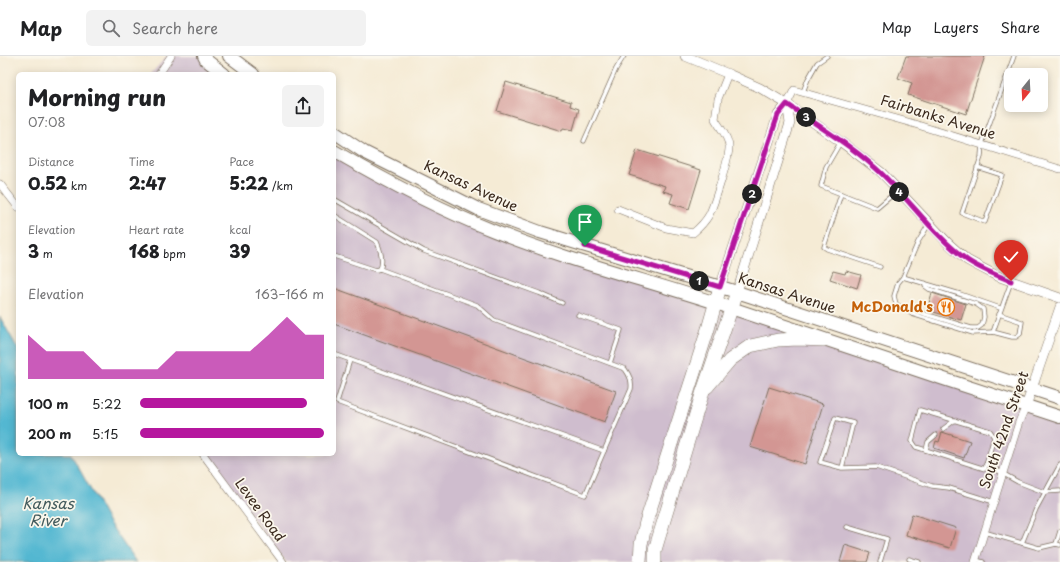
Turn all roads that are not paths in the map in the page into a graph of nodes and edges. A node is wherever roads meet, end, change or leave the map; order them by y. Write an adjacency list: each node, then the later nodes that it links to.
1 (171, 56): 8 (street)
2 (204, 56): 9 (main road)
3 (229, 56): 10 (main road)
4 (624, 56): 15 (lane)
5 (685, 56): 11 (street)
6 (827, 56): 12 (lane)
7 (1014, 56): 17 (lane)
8 (160, 72)
9 (221, 72)
10 (250, 72)
11 (728, 74): 13 (street); 26 (street)
12 (805, 93): 13 (street); 17 (street, Fairbanks Avenue)
13 (787, 104): 16 (street); 35 (street); 36 (street)
14 (336, 133): 35 (main road, Kansas Avenue)
15 (584, 141)
16 (841, 142): 22 (street); 23 (lane)
17 (982, 144): 19 (lane); 20 (street, Fairbanks Avenue)
18 (336, 152): 39 (main road)
19 (978, 167): 19 (lane)
20 (1060, 169)
21 (0, 184): 25 (street)
22 (898, 191): 23 (lane); 28 (street)
23 (842, 194): 30 (lane)
24 (336, 201): 38 (lane)
25 (16, 204)
26 (618, 209)
27 (336, 216): 31 (lane)
28 (929, 224): 32 (lane); 33 (street)
29 (336, 257): 31 (lane)
30 (880, 267)
31 (380, 269): 50 (lane)
32 (903, 277): 34 (lane); 43 (lane)
33 (1011, 281): 37 (street); 42 (lane)
34 (925, 283): 42 (lane); 43 (lane)
35 (720, 287): 36 (main road, Kansas Avenue); 39 (highway)
36 (737, 292): 41 (highway); 51 (main road, Kansas Avenue)
37 (1060, 298)
38 (562, 303)
39 (716, 303): 41 (main road); 78 (highway)
40 (1060, 307): 51 (street, South 42nd Street)
41 (730, 308): 47 (main road); 52 (highway)
42 (1000, 308): 44 (lane)
43 (912, 314): 46 (lane)
44 (999, 314): 46 (lane); 46 (lane)
45 (578, 315): 50 (lane)
46 (993, 332)
47 (824, 340): 52 (highway); 55 (main road)
48 (336, 355): 49 (lane)
49 (350, 360): 54 (lane); 61 (lane)
50 (610, 363): 61 (lane)
51 (1032, 389): 53 (main road, Kansas Avenue); 55 (street, South 42nd Street)
52 (703, 391): 79 (highway)
53 (1060, 398)
54 (336, 402): 61 (lane)
55 (1026, 406): 56 (main road); 66 (street, South 42nd Street)
56 (1060, 417)
57 (955, 420): 58 (lane); 60 (lane); 63 (lane)
58 (943, 429)
59 (936, 435): 60 (lane)
60 (926, 450): 63 (lane)
61 (604, 451)
62 (204, 456): 77 (street, Levee Road)
63 (986, 464): 66 (lane)
64 (1060, 465): 68 (lane)
65 (842, 468): 65 (lane); 69 (lane)
66 (1002, 473): 68 (lane); 69 (street, South 42nd Street)
67 (1060, 491): 68 (lane)
68 (1044, 492): 73 (lane)
69 (994, 502): 72 (street, South 42nd Street)
70 (847, 527): 80 (lane)
71 (1060, 531): 74 (lane)
72 (984, 532): 73 (lane); 76 (street, South 42nd Street)
73 (1022, 543): 74 (lane)
74 (1058, 544)
75 (909, 559): 81 (lane)
76 (978, 561)
77 (283, 562)
78 (640, 562)
79 (655, 562)
80 (880, 562)
81 (919, 562)

